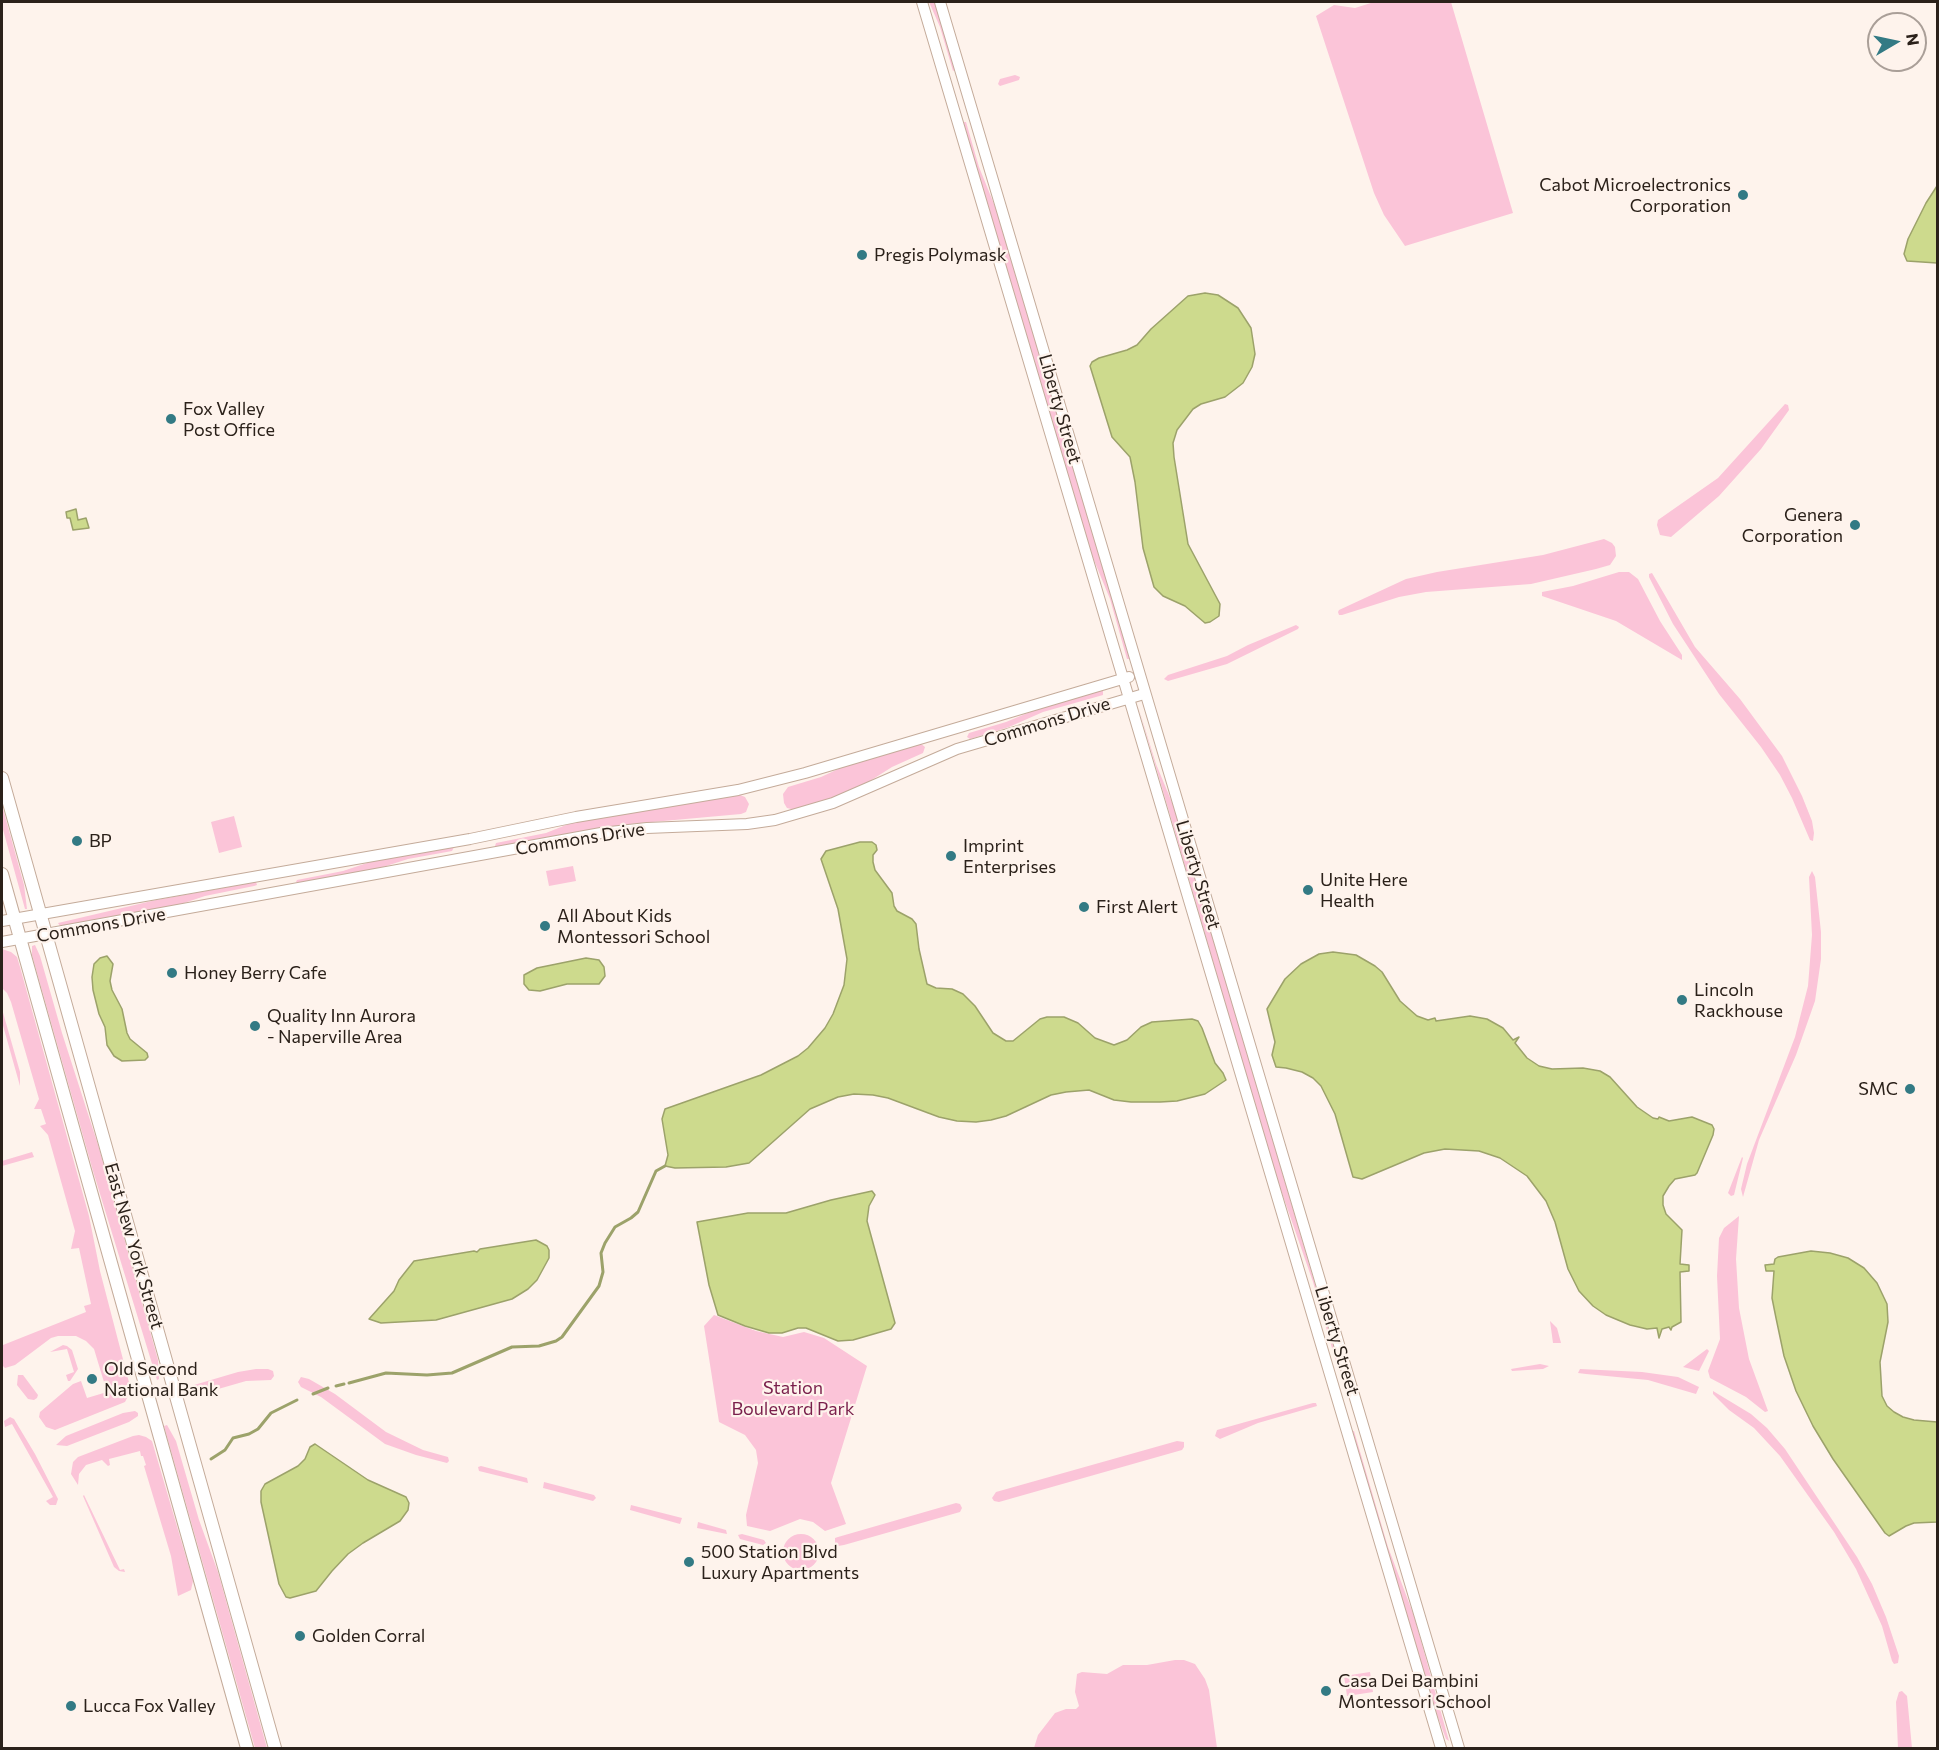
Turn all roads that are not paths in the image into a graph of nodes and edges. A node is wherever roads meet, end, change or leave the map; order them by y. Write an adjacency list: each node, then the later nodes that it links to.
1 (922, 2): 4 (street, Liberty Street)
2 (939, 2): 3 (street, Liberty Street)
3 (1138, 674): 4 (street, Commons Drive); 5 (street, Liberty Street)
4 (1123, 679): 6 (street, Liberty Street); 9 (street, Commons Drive)
5 (1144, 694): 6 (street, Commons Drive); 17 (street, Liberty Street)
6 (1129, 698): 11 (street, Commons Drive); 16 (street, Liberty Street)
7 (2, 778): 9 (main road, East New York Street)
8 (2, 874): 10 (main road, East New York Street)
9 (41, 914): 10 (street, Commons Drive); 11 (main road, East New York Street)
10 (8, 920): 12 (main road, East New York Street)
11 (46, 935): 12 (street, Commons Drive); 15 (main road, East New York Street)
12 (20, 939): 13 (street, Commons Drive); 14 (main road, East New York Street)
13 (2, 942)
14 (247, 1749)
15 (275, 1749)
16 (1441, 1749)
17 (1459, 1749)

